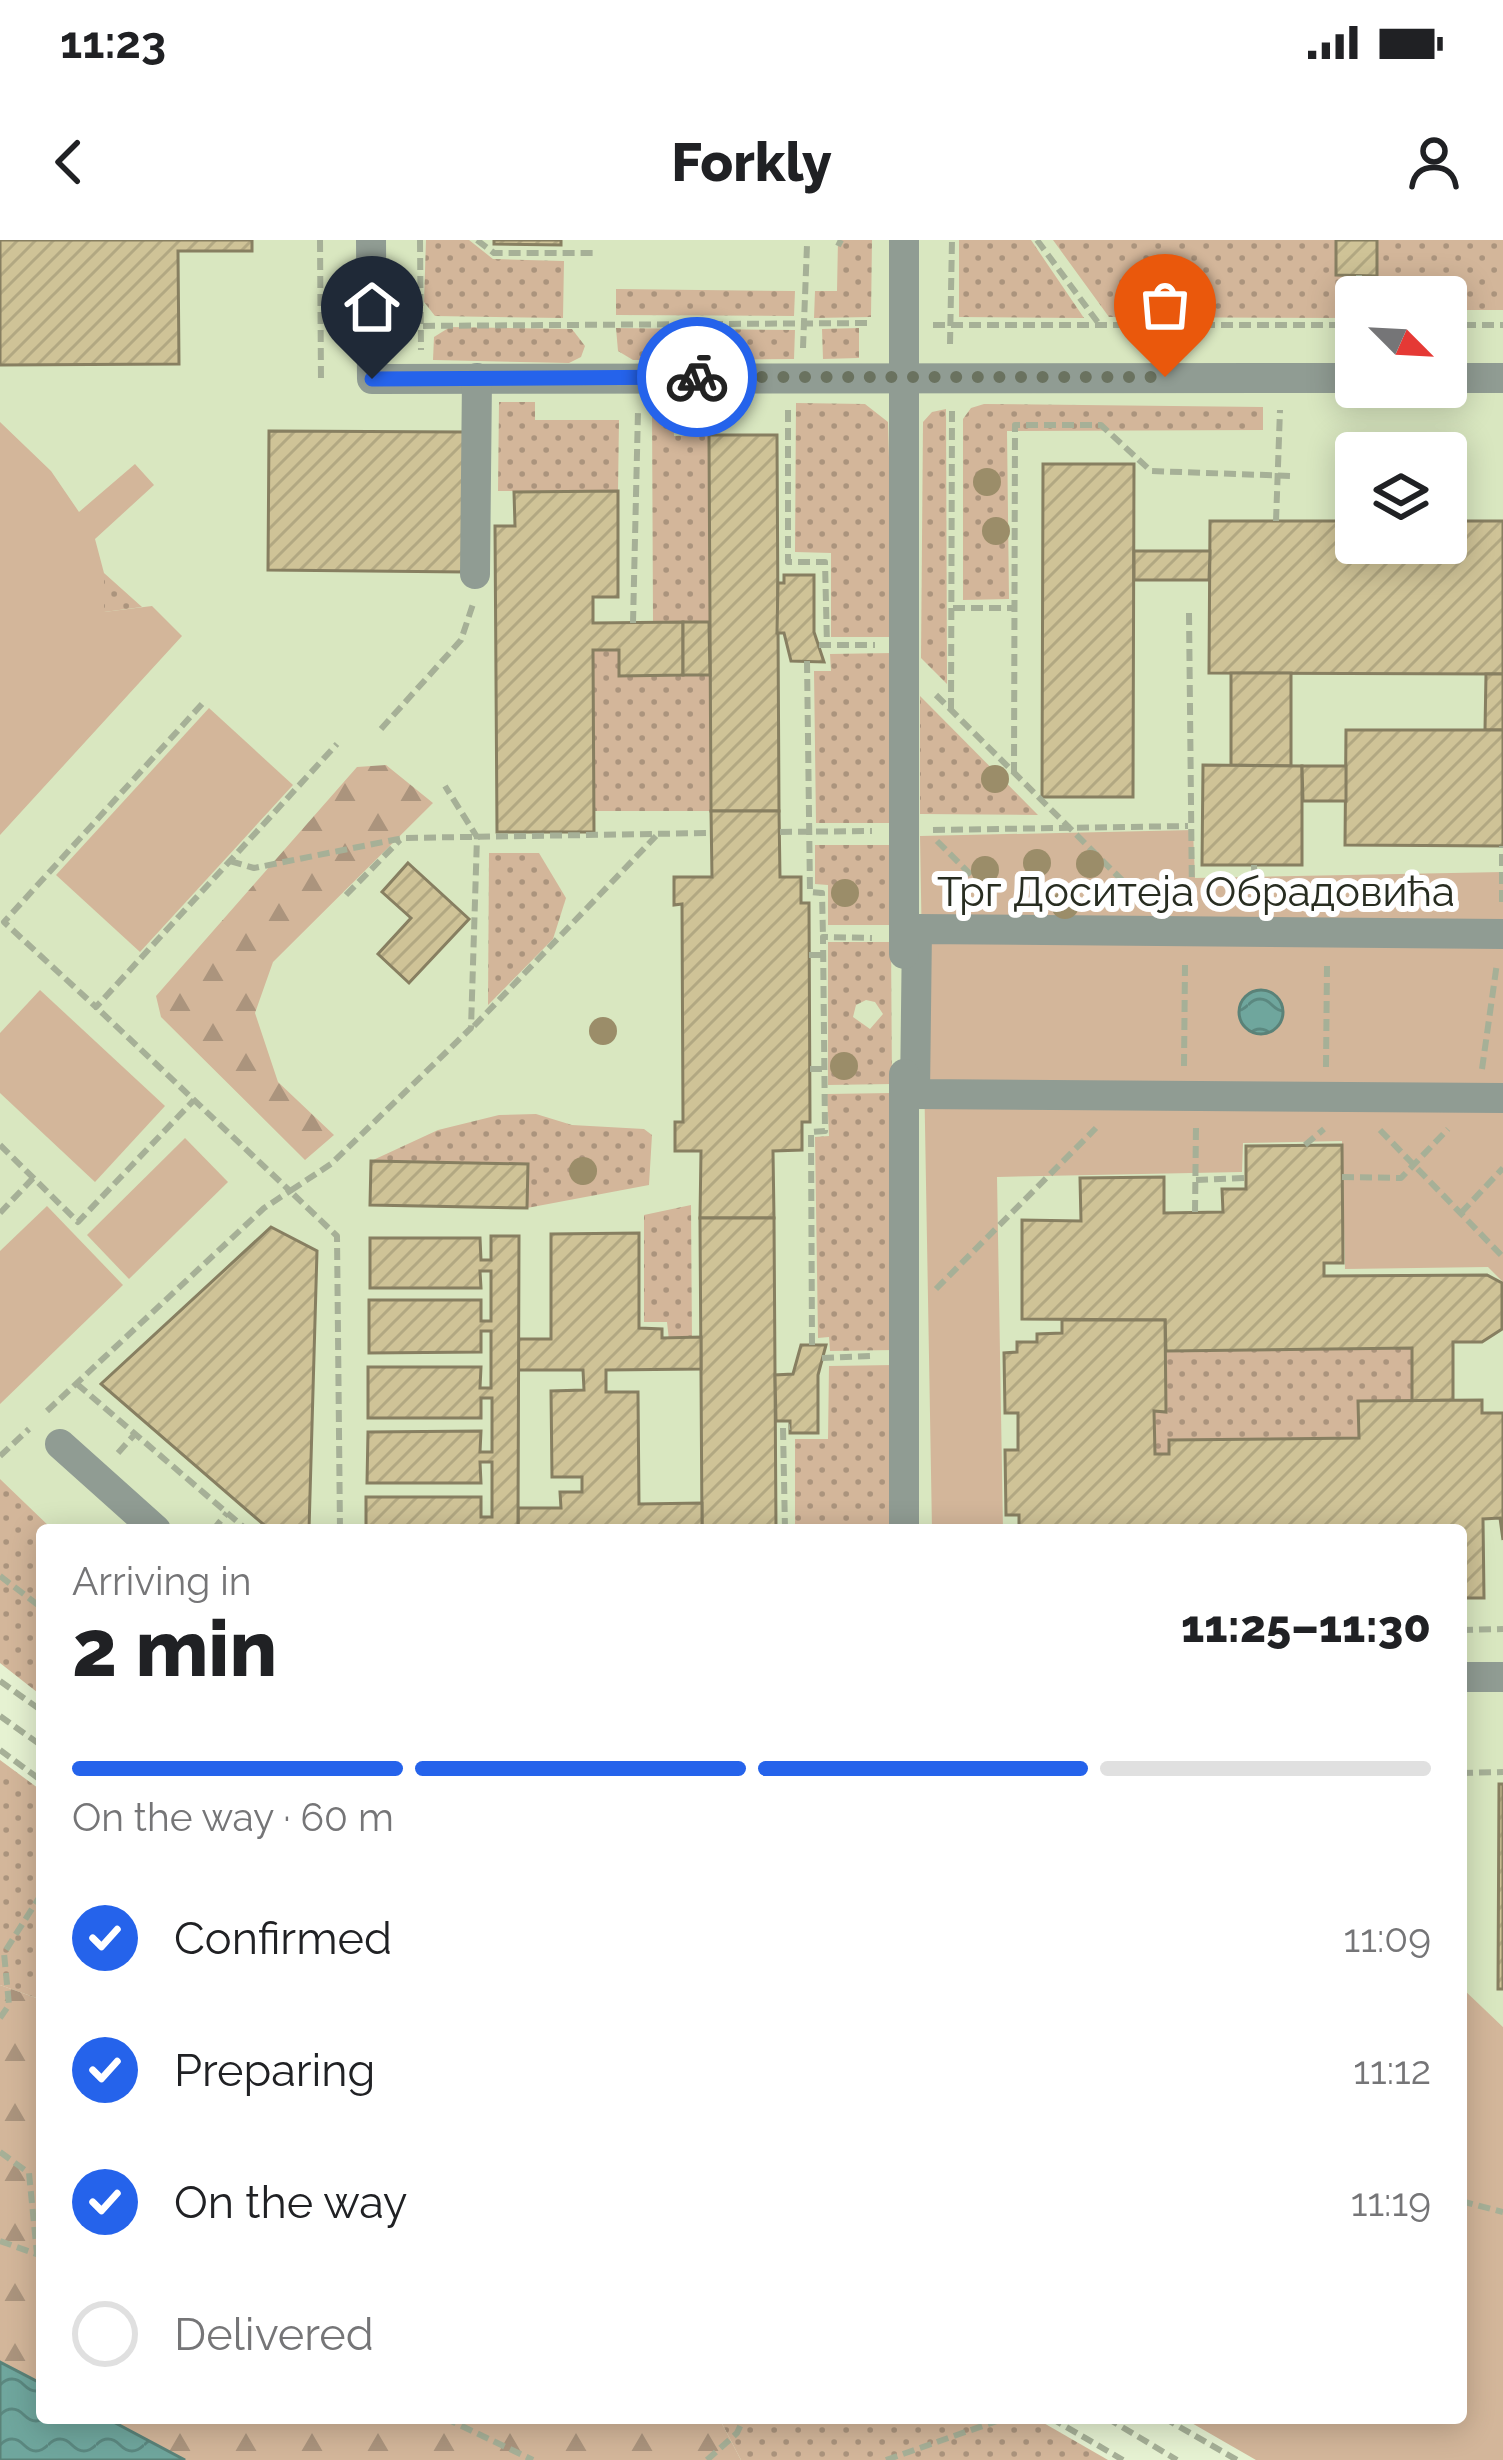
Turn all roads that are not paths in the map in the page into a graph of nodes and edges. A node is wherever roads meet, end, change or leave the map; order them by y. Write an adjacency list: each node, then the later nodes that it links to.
1 (371, 240): 5 (street)
2 (904, 240): 3 (street)
3 (903, 375): 5 (street); 7 (street); 10 (street)
4 (1503, 378): 6 (street)
5 (477, 379): 8 (street)
6 (1467, 384)
7 (1335, 387)
8 (476, 574)
9 (1502, 934): 10 (street, Трг Доситеја Обрадовића)
10 (910, 938): 11 (street)
11 (910, 1089): 12 (street); 15 (street)
12 (1490, 1098)
13 (60, 1444): 14 (street)
14 (149, 1524)
15 (904, 1524)
16 (1467, 1677): 17 (street)
17 (1503, 1677)

